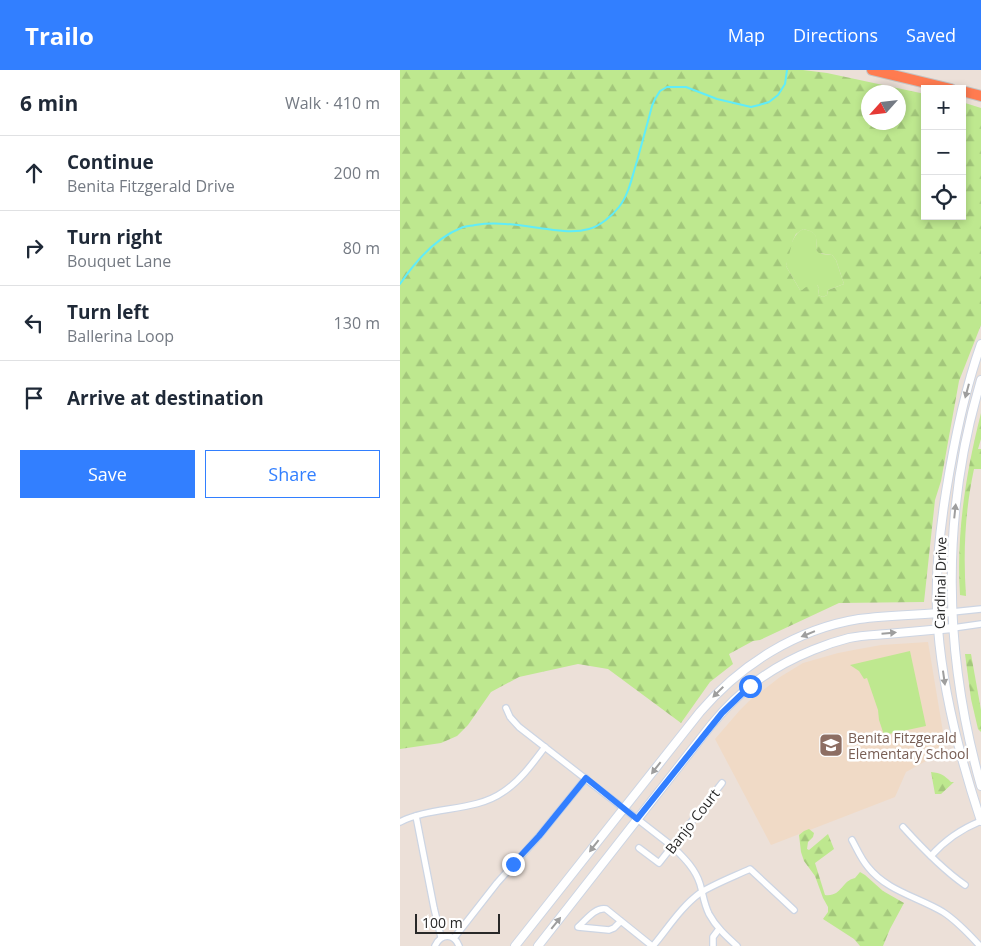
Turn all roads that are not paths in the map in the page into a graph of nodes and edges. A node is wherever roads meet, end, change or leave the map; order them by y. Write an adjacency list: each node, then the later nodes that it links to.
1 (872, 70): 2 (highway)
2 (934, 85)
3 (966, 93): 4 (highway)
4 (981, 96)
5 (981, 344): 9 (main road, Cardinal Drive, one-way to 9)
6 (981, 380): 8 (main road, Cardinal Drive, one-way to 6)
7 (981, 609): 8 (street)
8 (952, 612): 9 (main road); 11 (main road, Cardinal Drive)
9 (937, 613): 12 (main road, Cardinal Drive); 18 (main road, one-way to 18)
10 (981, 624): 11 (street)
11 (953, 628): 12 (main road); 17 (main road, Cardinal Drive)
12 (938, 629): 20 (main road, one-way to 12); 21 (main road, Cardinal Drive, one-way to 21)
13 (506, 708): 14 (street)
14 (546, 747): 15 (street); 19 (street)
15 (586, 778): 18 (street); 34 (street)
16 (722, 783): 25 (street, Banjo Court)
17 (981, 786)
18 (624, 808): 20 (street); 37 (main road, one-way to 37)
19 (416, 816): 22 (street); 33 (street)
20 (637, 819): 25 (street); 38 (main road, one-way to 20)
21 (981, 821): 27 (street)
22 (400, 822)
23 (903, 827): 27 (street)
24 (852, 840): 42 (street)
25 (672, 846): 26 (street, Banjo Court); 29 (street)
26 (639, 848)
27 (931, 856): 28 (street)
28 (965, 884)
29 (702, 892): 30 (street); 32 (street); 39 (street)
30 (794, 910)
31 (621, 921): 31 (street); 39 (street)
32 (719, 930): 40 (street); 41 (street)
33 (441, 938): 34 (street); 35 (street)
34 (454, 938): 36 (street)
35 (435, 946)
36 (459, 946)
37 (516, 946)
38 (538, 946)
39 (652, 946)
40 (713, 946)
41 (737, 946)
42 (980, 946)

